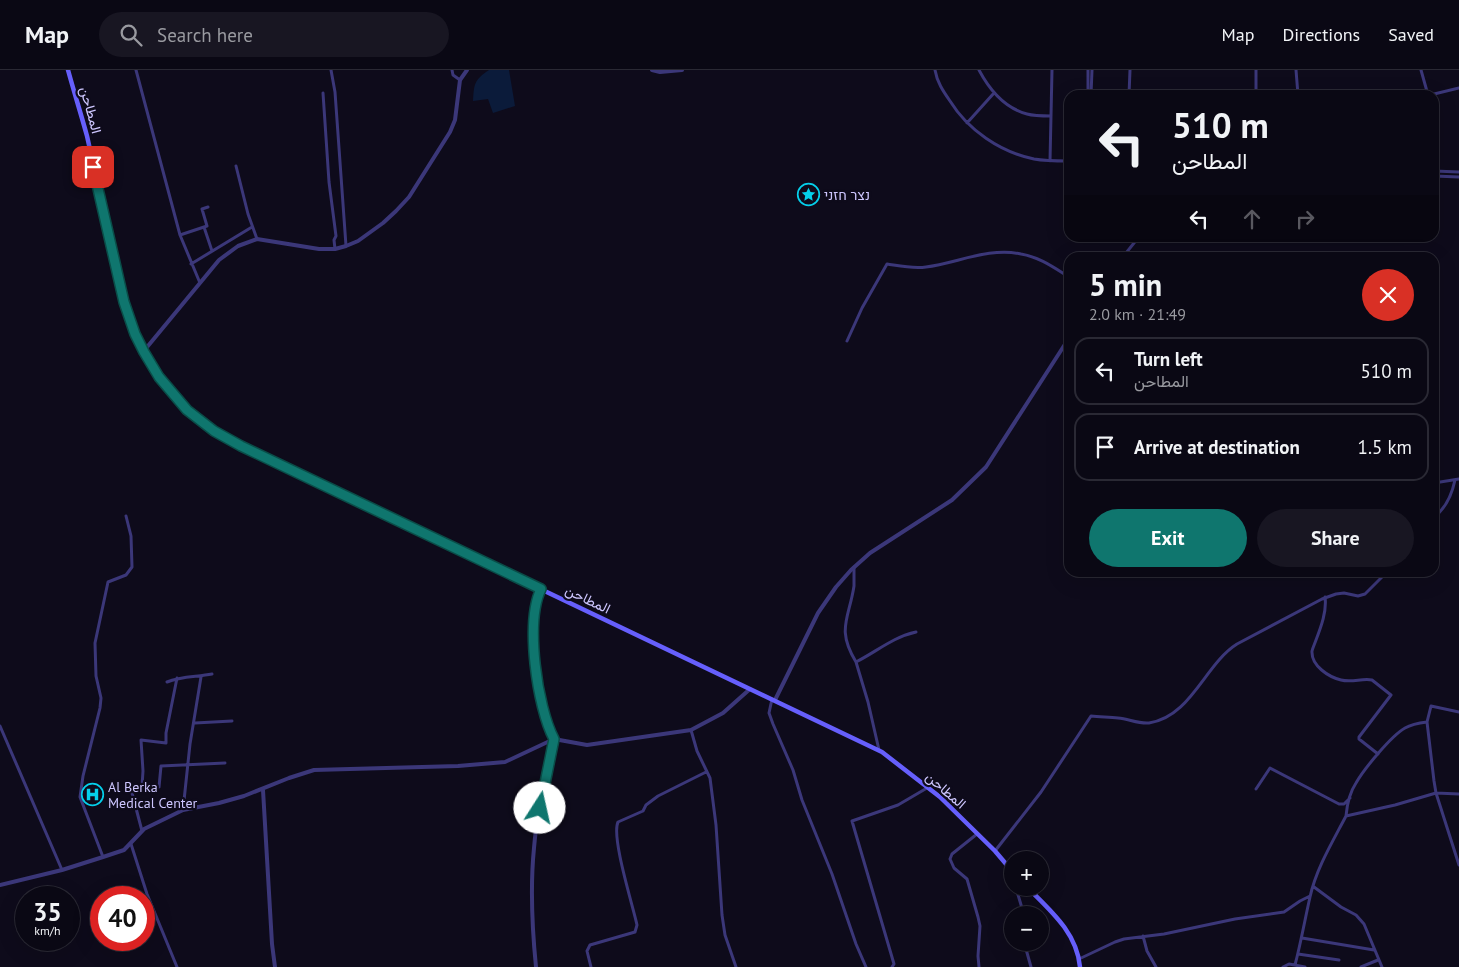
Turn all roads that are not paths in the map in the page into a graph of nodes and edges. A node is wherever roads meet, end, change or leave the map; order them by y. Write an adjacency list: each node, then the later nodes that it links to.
1 (68, 70): 52 (main road, المطاحن)
2 (136, 70): 40 (street)
3 (331, 70): 43 (street)
4 (452, 70): 17 (street)
5 (467, 70): 17 (street)
6 (652, 70): 7 (street)
7 (682, 70)
8 (935, 70): 29 (street)
9 (979, 70): 26 (street)
10 (1052, 70): 28 (street)
11 (1088, 70): 19 (street)
12 (1092, 70): 20 (street)
13 (1130, 70): 21 (street)
14 (1256, 70): 22 (street)
15 (1296, 70): 23 (street)
16 (1421, 70): 24 (street)
17 (460, 80): 43 (street)
18 (1459, 88): 27 (street)
19 (1089, 90)
20 (1090, 90)
21 (1130, 90)
22 (1256, 90)
23 (1298, 90)
24 (1427, 90)
25 (323, 93): 44 (street)
26 (994, 93): 28 (street); 29 (street)
27 (1439, 93)
28 (1051, 116): 30 (street)
29 (967, 123): 30 (street)
30 (1050, 161): 31 (street)
31 (1064, 161)
32 (236, 166): 39 (street)
33 (1439, 171): 34 (street)
34 (1459, 172)
35 (1439, 176): 36 (street)
36 (1459, 177)
37 (208, 207): 38 (street)
38 (204, 227): 40 (street); 45 (street)
39 (252, 227): 41 (street); 45 (street)
40 (180, 235): 47 (street)
41 (257, 239): 44 (street); 49 (street)
42 (1135, 242): 46 (street)
43 (346, 246): 44 (street)
44 (335, 249)
45 (212, 251): 47 (street)
46 (1127, 252)
47 (191, 264): 49 (street)
48 (1064, 274): 50 (street)
49 (200, 283): 52 (street)
50 (847, 341)
51 (1064, 346): 57 (street)
52 (144, 352): 59 (main road, المطاحن)
53 (1457, 480): 54 (street); 55 (street)
54 (1439, 482)
55 (1439, 514)
56 (126, 516): 94 (street)
57 (854, 567): 62 (street); 68 (street)
58 (1383, 577): 60 (street)
59 (541, 589): 67 (main road, المطاحن); 75 (street)
60 (1325, 598): 77 (street); 93 (street)
61 (916, 632): 62 (street)
62 (856, 662): 76 (street)
63 (212, 674): 64 (street)
64 (201, 677): 65 (street); 71 (street)
65 (177, 678): 66 (street); 81 (street)
66 (167, 682)
67 (750, 689): 68 (main road, المطاحن); 74 (street)
68 (774, 699): 76 (main road, المطاحن); 116 (street)
69 (1459, 712): 72 (street)
70 (232, 721): 71 (street)
71 (195, 722): 79 (street)
72 (1427, 722): 77 (street); 85 (street)
73 (0, 726): 97 (street)
74 (691, 730): 75 (street); 80 (street)
75 (554, 739): 84 (street); 113 (street)
76 (879, 750): 82 (main road, المطاحن)
77 (1378, 754): 87 (street)
78 (225, 763): 79 (street)
79 (188, 764): 81 (street); 88 (street)
80 (706, 772): 114 (street); 115 (street)
81 (142, 786): 90 (street)
82 (927, 788): 91 (main road, المطاحن); 117 (street)
83 (1256, 789): 87 (street)
84 (263, 790): 88 (street); 112 (street)
85 (1436, 793): 86 (street); 89 (street); 96 (street)
86 (1459, 794)
87 (1350, 798): 89 (street)
88 (183, 810): 90 (street)
89 (1346, 816): 99 (street)
90 (142, 831): 92 (street)
91 (977, 834): 93 (main road, المطاحن); 118 (street)
92 (131, 844): 94 (street); 111 (street)
93 (995, 851): 95 (main road, المطاحن)
94 (103, 857): 97 (street)
95 (1004, 862)
96 (1459, 864)
97 (62, 870): 98 (street)
98 (0, 885)
99 (1314, 888): 101 (street); 104 (street)
100 (1036, 896): 107 (main road)
101 (1310, 896): 102 (street); 103 (street)
102 (1143, 936): 107 (street); 121 (street)
103 (1302, 938): 104 (street); 106 (street)
104 (1374, 950): 109 (street)
105 (1027, 951): 119 (street)
106 (1298, 954): 108 (street); 110 (street)
107 (1079, 959): 120 (main road)
108 (1339, 960)
109 (1378, 960): 124 (street); 125 (street)
110 (1295, 965): 122 (street); 123 (street)
111 (176, 967)
112 (275, 967)
113 (536, 967)
114 (591, 967)
115 (736, 967)
116 (866, 967)
117 (892, 967)
118 (979, 967)
119 (1031, 967)
120 (1080, 967)
121 (1156, 967)
122 (1283, 967)
123 (1305, 967)
124 (1361, 967)
125 (1382, 967)

